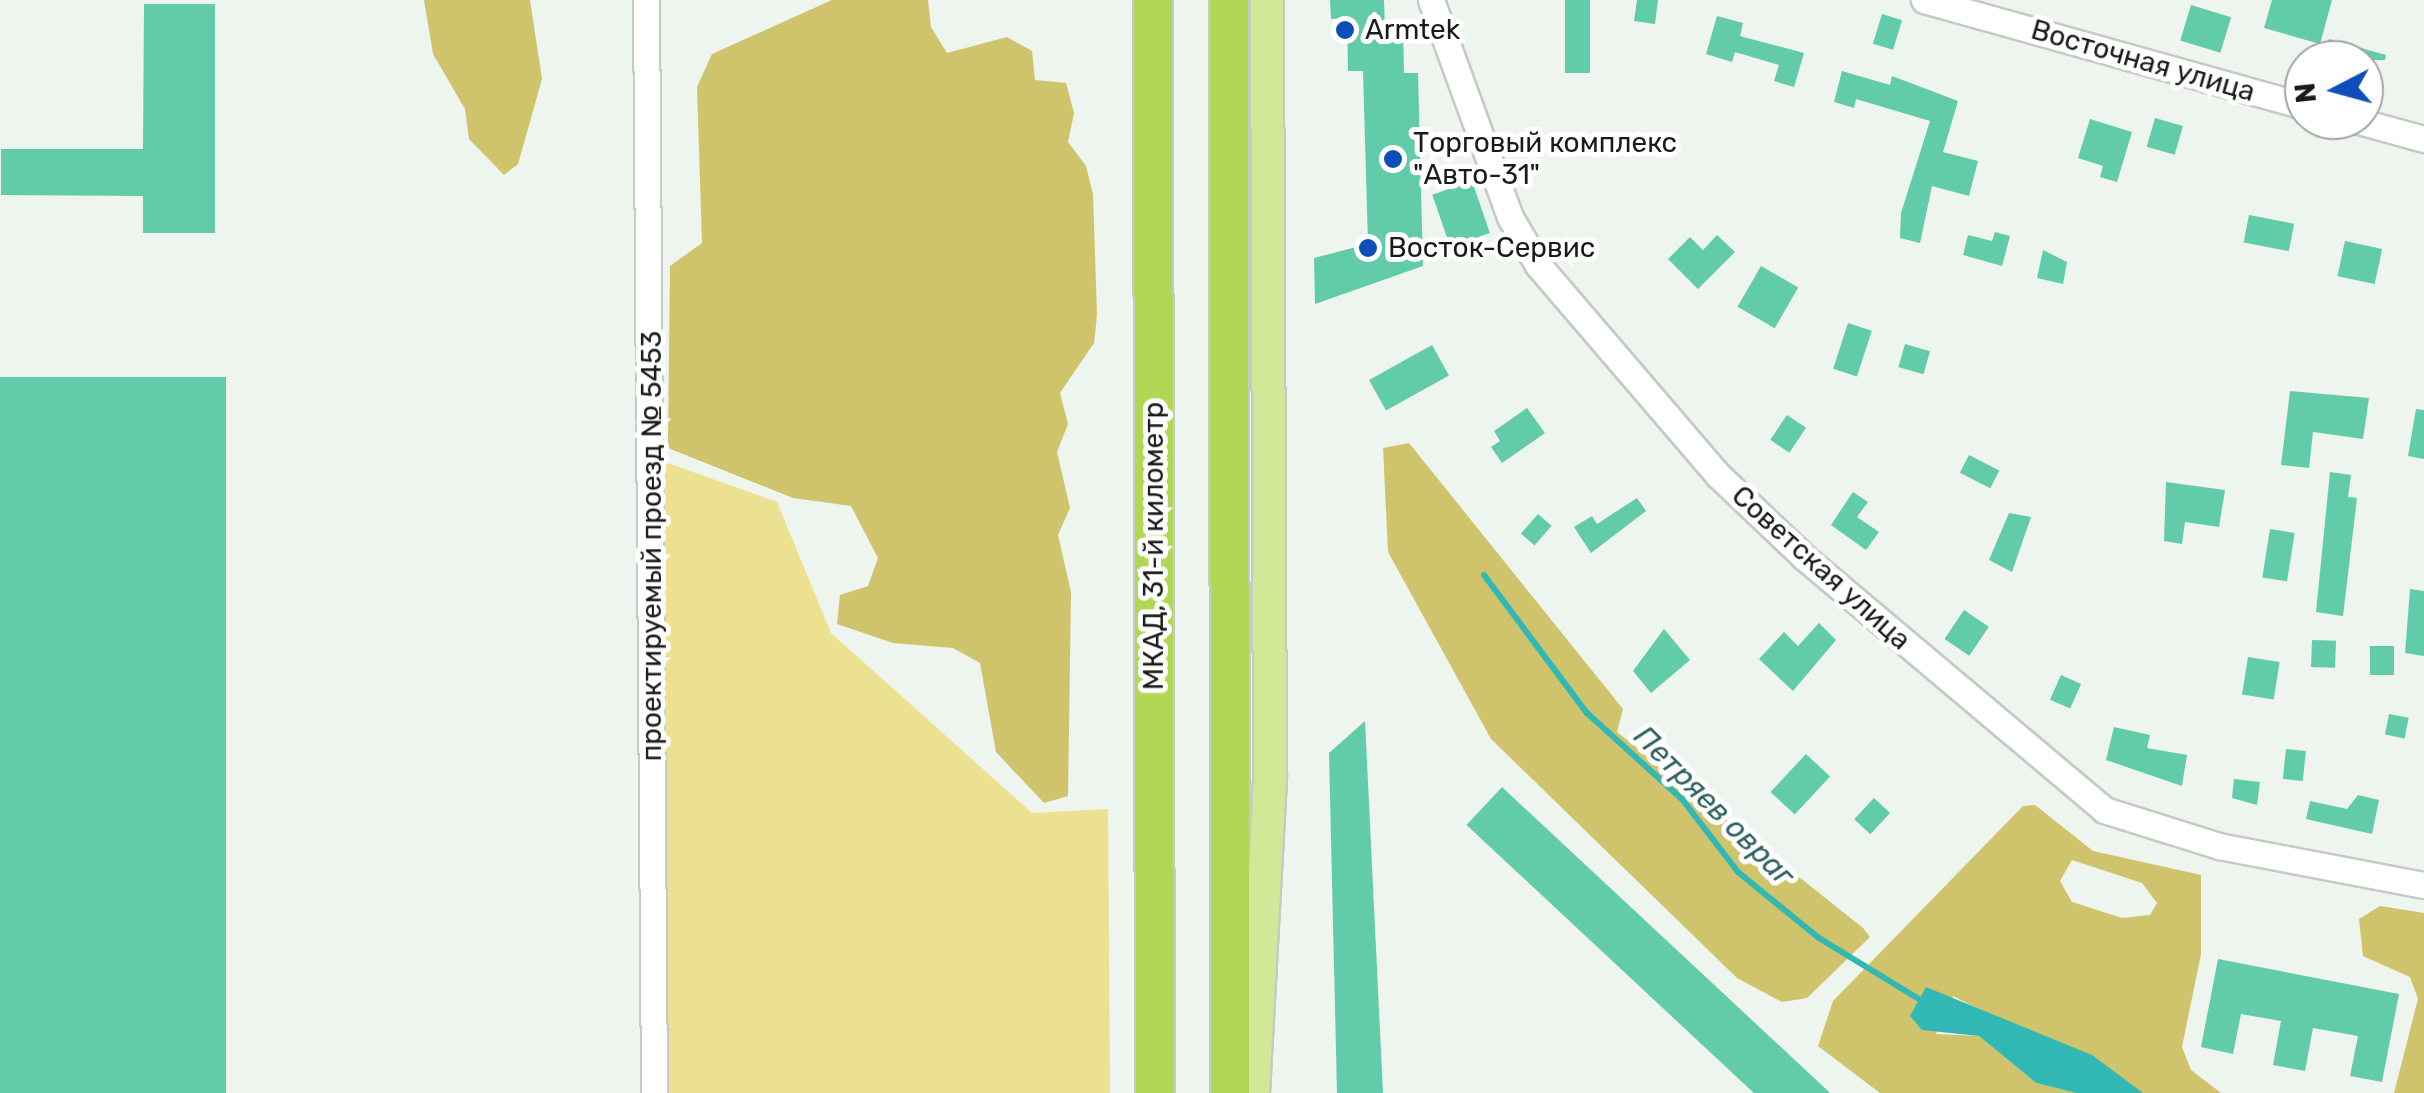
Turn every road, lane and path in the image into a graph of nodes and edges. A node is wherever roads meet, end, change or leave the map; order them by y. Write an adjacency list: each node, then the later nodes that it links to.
1 (646, 0): 11 (street, проектируемый проезд № 5453)
2 (1153, 0): 12 (highway, МКАД, 31-й километр)
3 (1229, 0): 13 (highway)
4 (1266, 0): 14 (main road)
5 (1432, 0): 10 (street, Советская улица)
6 (1924, 0): 7 (street, Восточная улица)
7 (2284, 100)
8 (2384, 128): 9 (street)
9 (2424, 139)
10 (2424, 885)
11 (654, 1093)
12 (1155, 1093)
13 (1230, 1093)
14 (1253, 1093)

